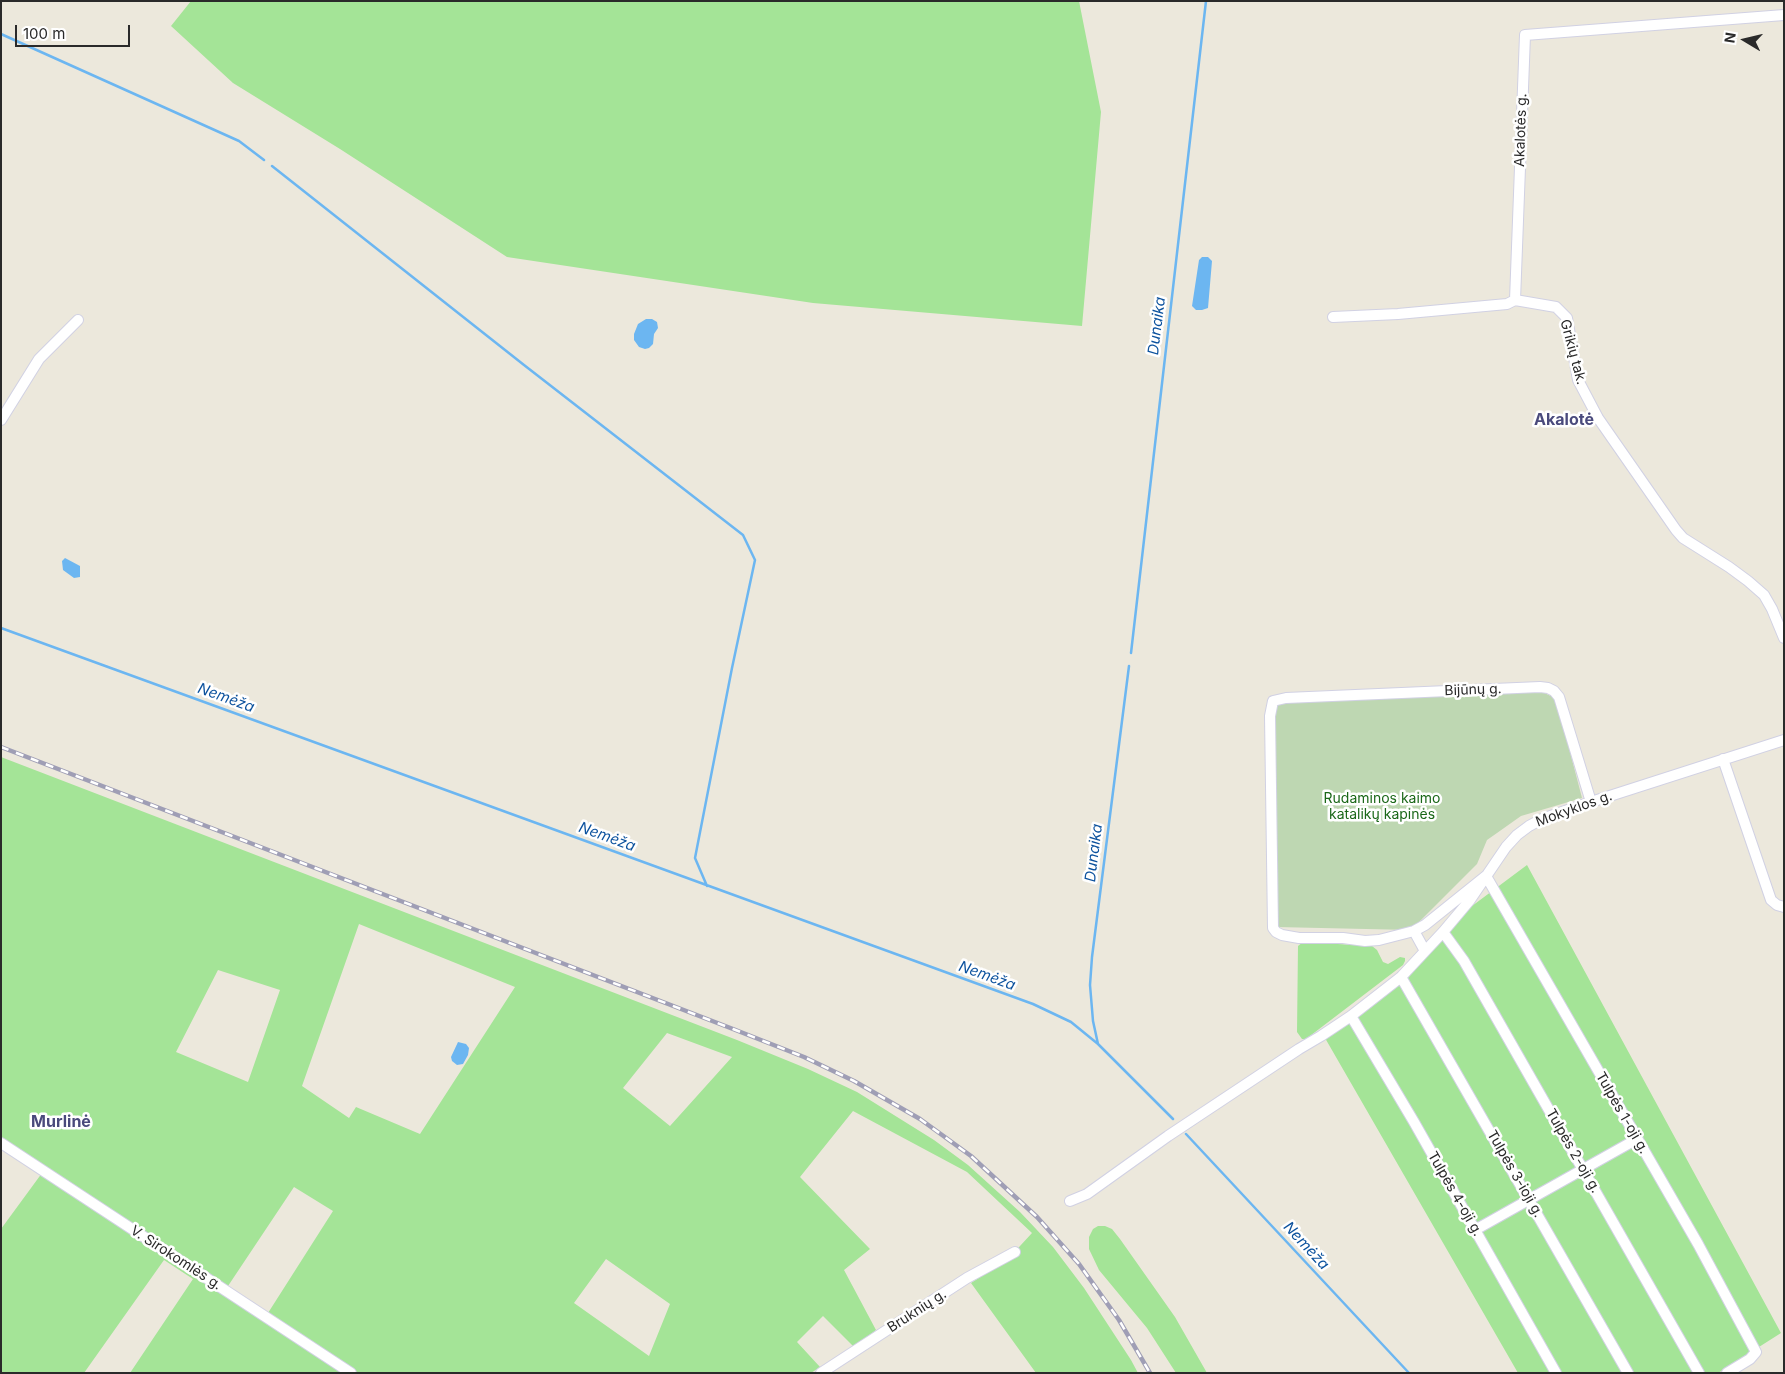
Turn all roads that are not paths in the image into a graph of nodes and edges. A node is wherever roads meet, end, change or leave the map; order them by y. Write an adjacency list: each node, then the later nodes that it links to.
1 (1784, 16): 2 (street, Akalotės g.)
2 (1515, 300): 3 (street); 6 (street, Grikių tak.)
3 (1332, 317)
4 (78, 320): 5 (street)
5 (1, 420)
6 (1784, 638)
7 (1784, 740): 8 (street, Mokyklos g.)
8 (1723, 759): 9 (street, Mokyklos g.); 11 (street)
9 (1591, 802): 10 (street, Mokyklos g.); 12 (street, Bijūnų g.)
10 (1486, 876): 12 (street); 13 (street, Mokyklos g.); 17 (street, Tulpės 1-oji g.)
11 (1784, 907)
12 (1414, 931): 14 (street)
13 (1443, 932): 14 (street, Mokyklos g.); 19 (street, Tulpės 2-oji g.)
14 (1425, 951): 15 (street, Mokyklos g.)
15 (1401, 977): 16 (street, Mokyklos g.); 20 (street, Tulpės 3-ioji g.)
16 (1351, 1016): 21 (street, Mokyklos g.); 22 (street, Tulpės 4-oji g.)
17 (1637, 1139): 19 (street); 29 (street, Tulpės 1-oji g.)
18 (1, 1143): 24 (street, V. Sirokomlės g.)
19 (1583, 1169): 20 (street); 28 (street, Tulpės 2-oji g.)
20 (1530, 1200): 22 (street); 27 (street, Tulpės 3-ioji g.)
21 (1070, 1201)
22 (1475, 1230): 26 (street, Tulpės 4-oji g.)
23 (1015, 1252): 25 (street, Bruknių g.)
24 (351, 1373)
25 (821, 1373)
26 (1556, 1373)
27 (1628, 1373)
28 (1699, 1373)
29 (1727, 1373)

